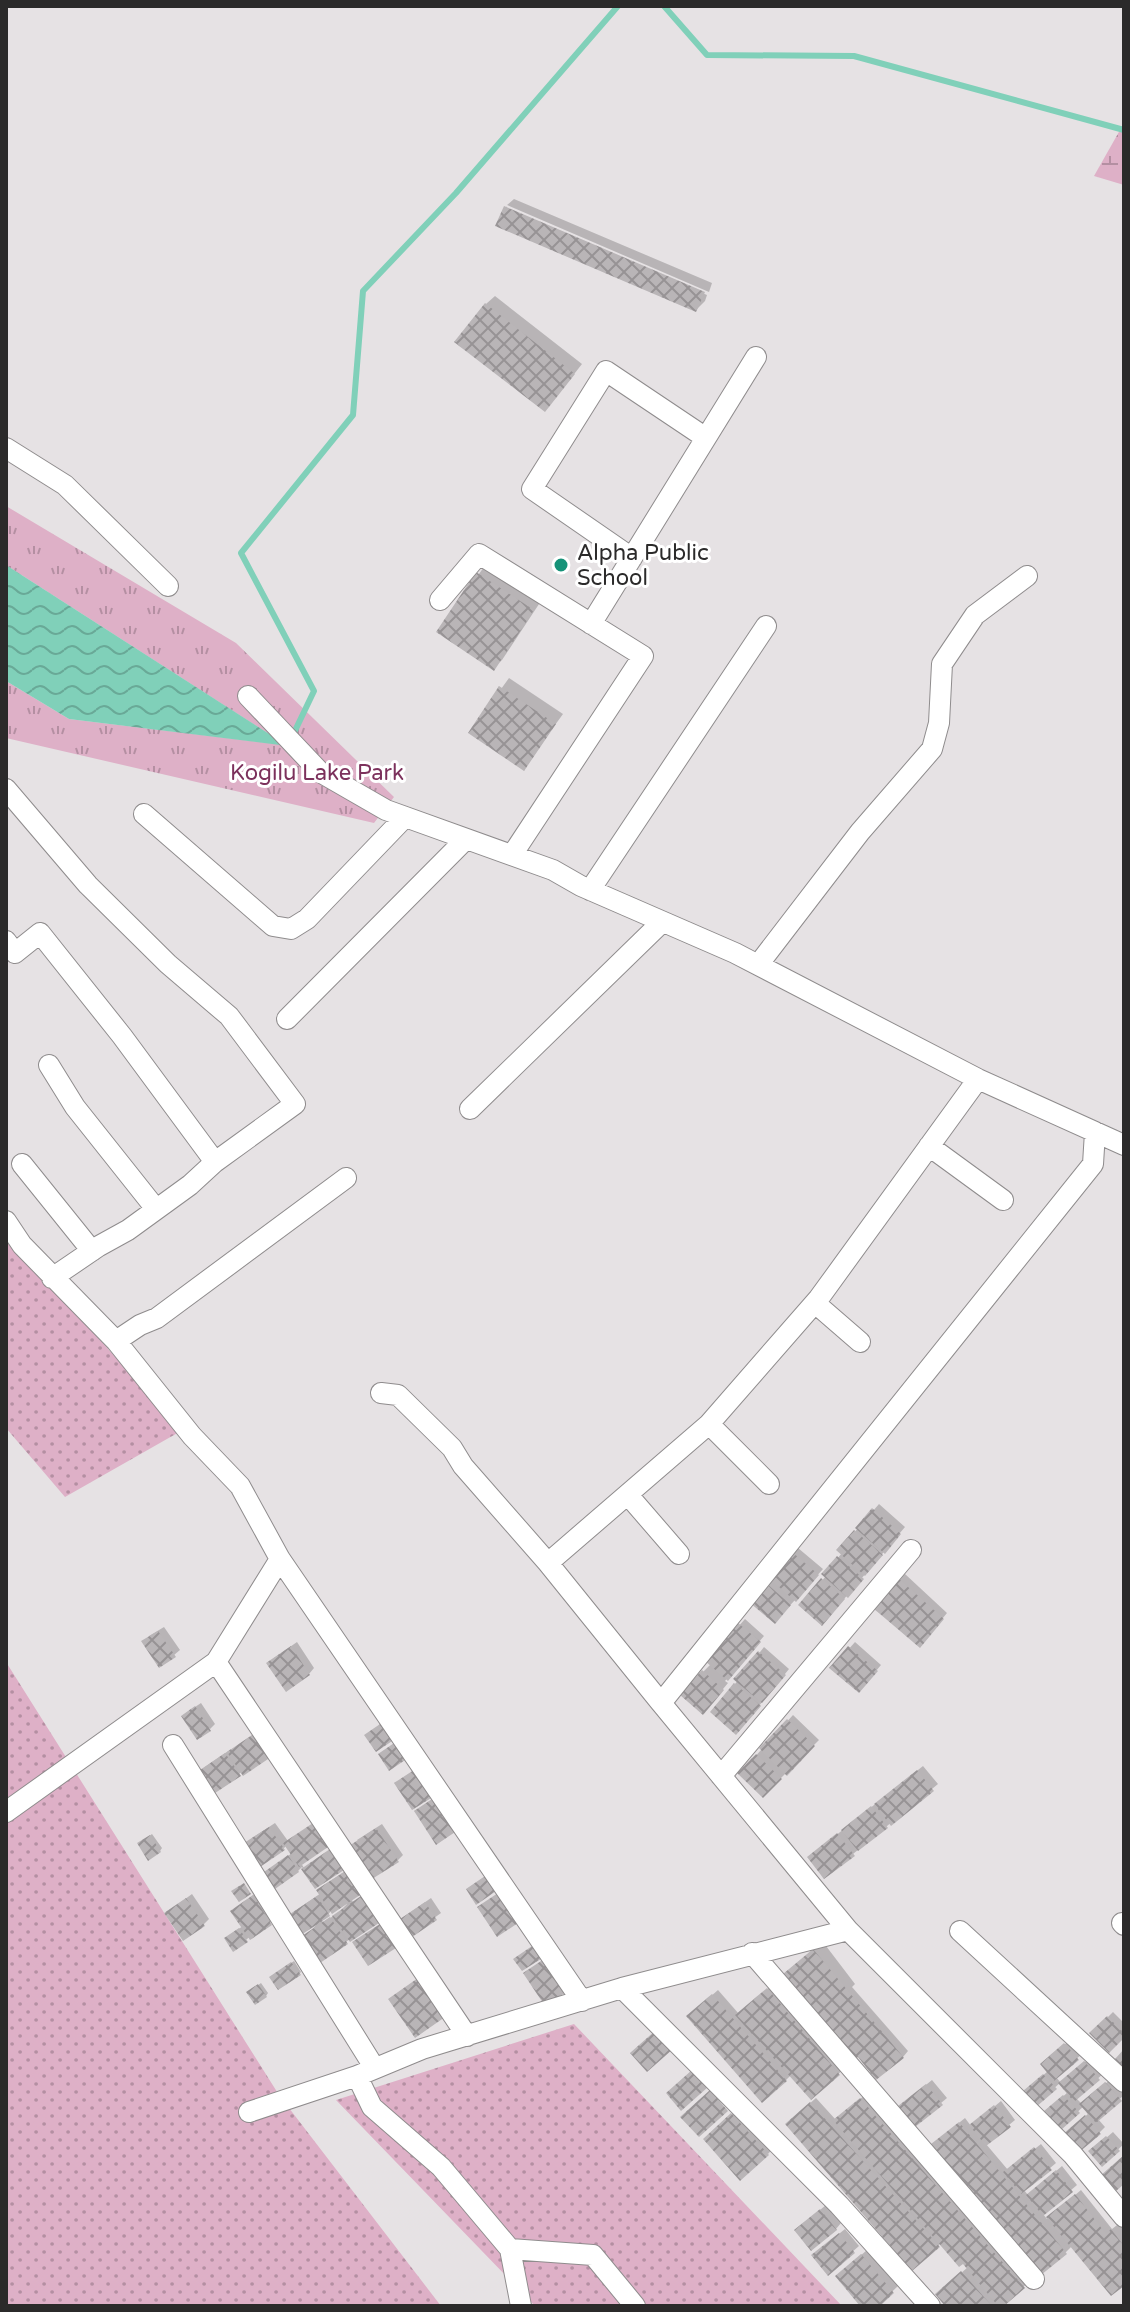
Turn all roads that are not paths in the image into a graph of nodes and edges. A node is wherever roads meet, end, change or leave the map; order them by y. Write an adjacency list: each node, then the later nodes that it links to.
1 (756, 357): 2 (street)
2 (706, 438): 4 (street); 4 (street)
3 (6, 448): 6 (street)
4 (632, 558): 8 (street)
5 (1027, 576): 19 (street)
6 (168, 586)
7 (440, 600): 8 (street)
8 (591, 624): 15 (street)
9 (766, 626): 16 (street)
10 (248, 696): 13 (street)
11 (6, 789): 27 (street)
12 (144, 814): 13 (street)
13 (405, 817): 14 (street)
14 (465, 840): 15 (street); 20 (street)
15 (512, 855): 16 (street)
16 (590, 890): 17 (street)
17 (662, 922): 19 (street); 23 (street)
18 (6, 941): 27 (street)
19 (758, 965): 22 (street)
20 (287, 1019)
21 (49, 1065): 31 (street)
22 (978, 1079): 24 (street); 26 (street)
23 (470, 1109)
24 (1095, 1132): 25 (street); 47 (street)
25 (1124, 1145)
26 (929, 1146): 30 (street); 35 (street)
27 (215, 1162): 31 (street)
28 (22, 1164): 33 (street)
29 (346, 1178): 36 (street)
30 (1003, 1200)
31 (156, 1209): 33 (street)
32 (6, 1221): 34 (street)
33 (92, 1251): 34 (street)
34 (52, 1278): 36 (street)
35 (815, 1303): 37 (street); 39 (street)
36 (116, 1341): 44 (street)
37 (860, 1342)
38 (381, 1393): 45 (street)
39 (709, 1424): 40 (street); 41 (street)
40 (769, 1484)
41 (628, 1495): 43 (street); 45 (street)
42 (911, 1550): 49 (street)
43 (679, 1554)
44 (280, 1559): 46 (street); 55 (street)
45 (548, 1563): 47 (street)
46 (216, 1662): 50 (street); 56 (street)
47 (661, 1703): 49 (street)
48 (173, 1745): 57 (street)
49 (721, 1776): 51 (street)
50 (6, 1812)
51 (848, 1930): 53 (street); 60 (street)
52 (960, 1931): 58 (street)
53 (752, 1953): 54 (street); 62 (street)
54 (622, 1988): 55 (street); 65 (street)
55 (582, 2001): 56 (street)
56 (467, 2036): 57 (street)
57 (366, 2071): 59 (street); 61 (street)
58 (1124, 2082)
59 (249, 2112)
60 (1124, 2217)
61 (510, 2249): 63 (street); 64 (street)
62 (1034, 2279)
63 (521, 2306)
64 (635, 2306)
65 (930, 2306)

